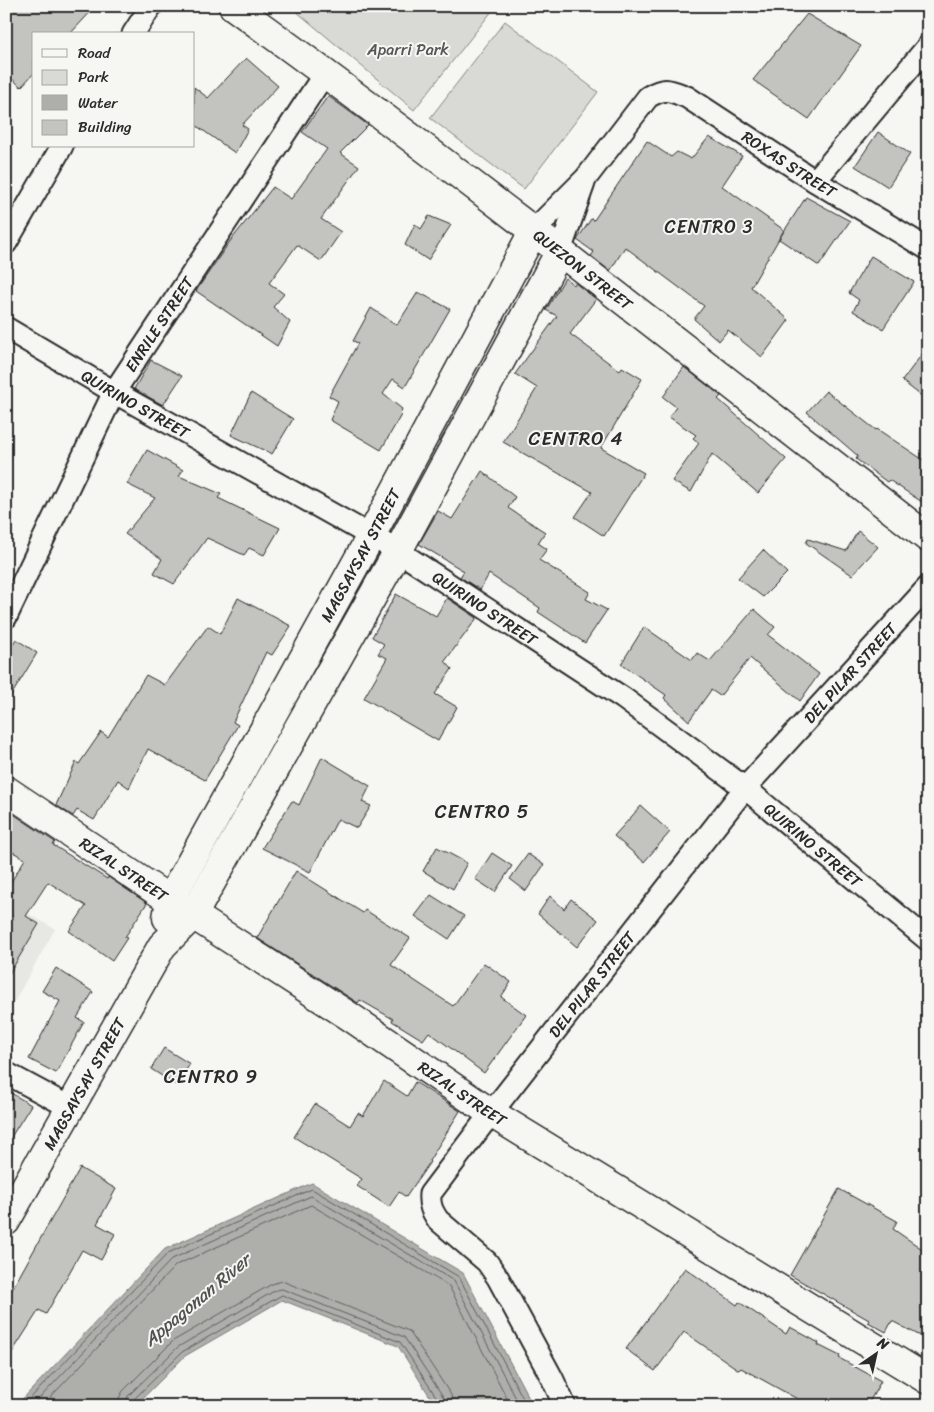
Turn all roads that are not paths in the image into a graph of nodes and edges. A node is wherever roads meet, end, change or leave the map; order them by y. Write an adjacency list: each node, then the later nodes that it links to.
1 (151, 6): 3 (street)
2 (233, 6): 5 (street, QUEZON STREET)
3 (134, 32)
4 (928, 46): 9 (street)
5 (325, 73): 10 (street, QUEZON STREET); 15 (street, ENRILE STREET)
6 (648, 97): 8 (street, MAGSAYSAY STREET); 9 (street, ROXAS STREET)
7 (61, 148): 11 (street)
8 (586, 178): 10 (street, MAGSAYSAY STREET); 13 (street, MAGSAYSAY STREET)
9 (815, 181): 12 (street, ROXAS STREET)
10 (534, 230): 13 (street, QUEZON STREET); 16 (street, MAGSAYSAY STREET)
11 (6, 243)
12 (928, 249)
13 (560, 251): 17 (street, QUEZON STREET); 18 (street, MAGSAYSAY STREET)
14 (6, 328): 15 (street, QUIRINO STREET)
15 (114, 392): 16 (street, QUIRINO STREET); 20 (street, ENRILE STREET)
16 (371, 536): 18 (street, QUIRINO STREET); 23 (street, MAGSAYSAY STREET)
17 (928, 538)
18 (398, 551): 21 (street, QUIRINO STREET); 24 (street, MAGSAYSAY STREET)
19 (928, 587): 21 (street, DEL PILAR STREET)
20 (6, 618)
21 (745, 788): 25 (street, QUIRINO STREET); 29 (street, DEL PILAR STREET)
22 (6, 790): 23 (street, RIZAL STREET)
23 (170, 900): 24 (street, RIZAL STREET); 26 (street, MAGSAYSAY STREET)
24 (193, 915): 26 (street, MAGSAYSAY STREET); 29 (street, RIZAL STREET)
25 (928, 940)
26 (162, 946): 28 (street, MAGSAYSAY STREET)
27 (6, 1073): 28 (street)
28 (71, 1108): 30 (street, MAGSAYSAY STREET)
29 (491, 1113): 31 (street, RIZAL STREET); 32 (street, DEL PILAR STREET)
30 (6, 1221)
31 (928, 1380)
32 (564, 1406)

